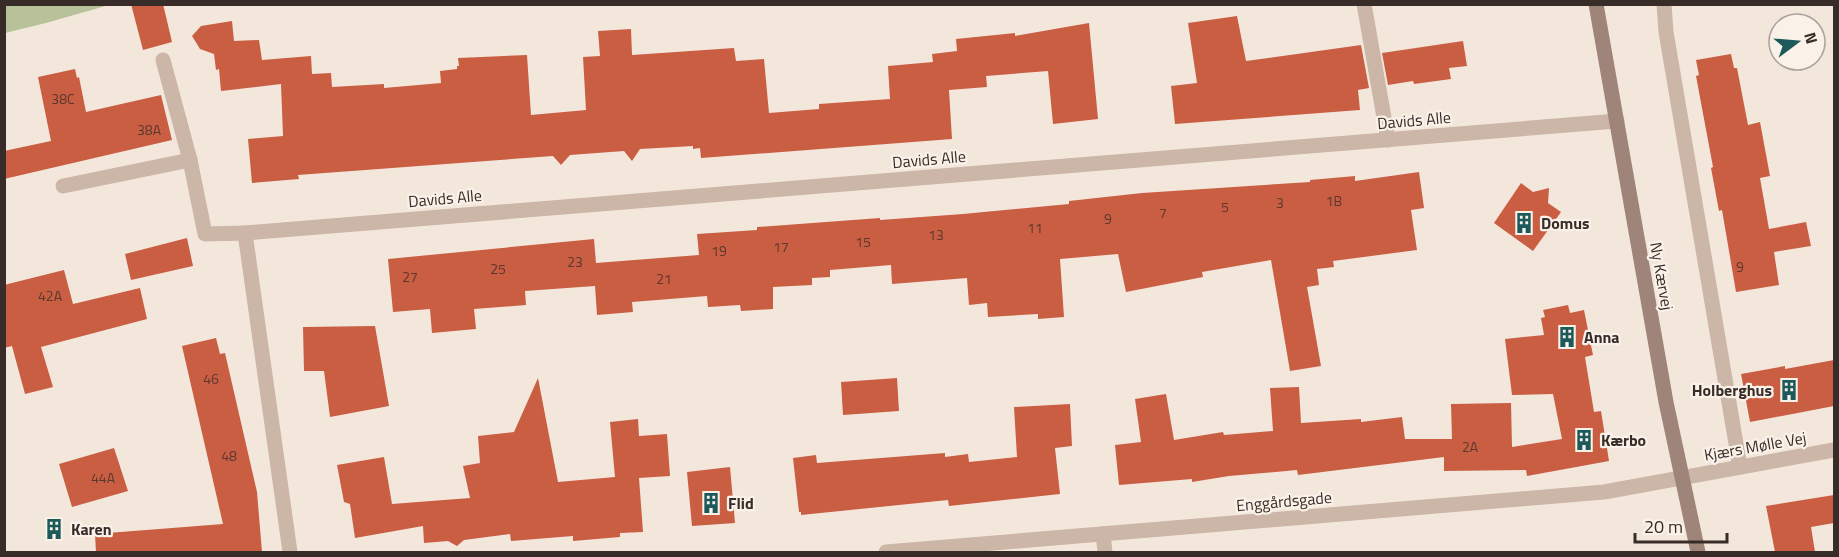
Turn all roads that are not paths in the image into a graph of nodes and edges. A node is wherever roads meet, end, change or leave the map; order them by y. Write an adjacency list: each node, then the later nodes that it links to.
1 (1364, 4): 6 (street)
2 (1596, 4): 5 (street, Ny Kærvej)
3 (1664, 4): 11 (street)
4 (164, 60): 7 (street, Davids Alle)
5 (1617, 121): 6 (street, Davids Alle); 12 (street, Ny Kærvej)
6 (1388, 140): 9 (street, Davids Alle)
7 (190, 160): 8 (street); 9 (street, Davids Alle)
8 (63, 186)
9 (245, 232): 14 (street)
10 (1834, 450): 11 (street, Kjærs Mølle Vej)
11 (1740, 467): 12 (street, Kjærs Mølle Vej)
12 (1683, 477): 13 (street, Enggårdsgade); 17 (street, Ny Kærvej)
13 (1103, 534): 15 (street, Enggårdsgade); 16 (street)
14 (290, 552)
15 (886, 552)
16 (1105, 552)
17 (1698, 552)

